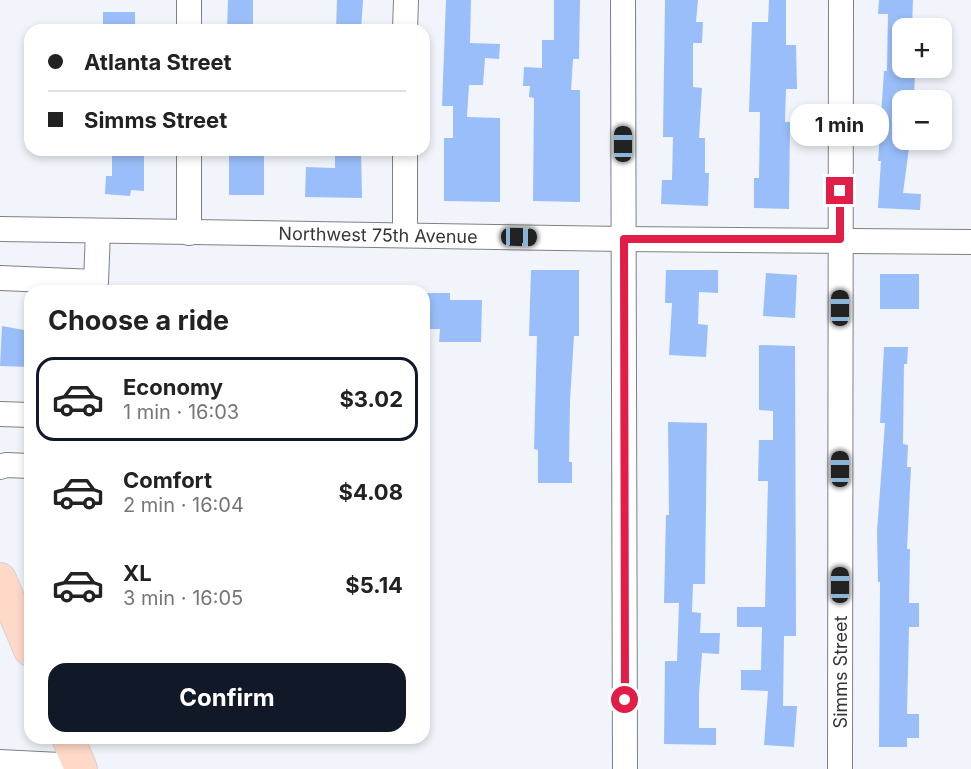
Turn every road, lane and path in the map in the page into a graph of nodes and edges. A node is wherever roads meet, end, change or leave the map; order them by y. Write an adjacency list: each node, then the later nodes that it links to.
1 (189, 0): 5 (street)
2 (405, 0): 6 (street)
3 (623, 0): 13 (street)
4 (840, 0): 14 (street, Simms Street)
5 (189, 24)
6 (405, 24)
7 (189, 156): 11 (street)
8 (405, 156): 12 (street)
9 (0, 229): 10 (street, Northwest 75th Avenue)
10 (98, 231): 11 (street, Northwest 75th Avenue); 16 (street)
11 (189, 233): 12 (street, Northwest 75th Avenue)
12 (405, 235): 13 (street, Northwest 75th Avenue)
13 (624, 239): 14 (street, Northwest 75th Avenue); 25 (street)
14 (840, 239): 15 (street, Northwest 75th Avenue); 26 (street, Simms Street)
15 (971, 242)
16 (0, 278)
17 (0, 414): 18 (street)
18 (24, 415)
19 (2, 461): 20 (street)
20 (24, 465)
21 (0, 579): 22 (main road)
22 (24, 634)
23 (76, 758): 24 (street)
24 (0, 762)
25 (625, 769)
26 (840, 769)

